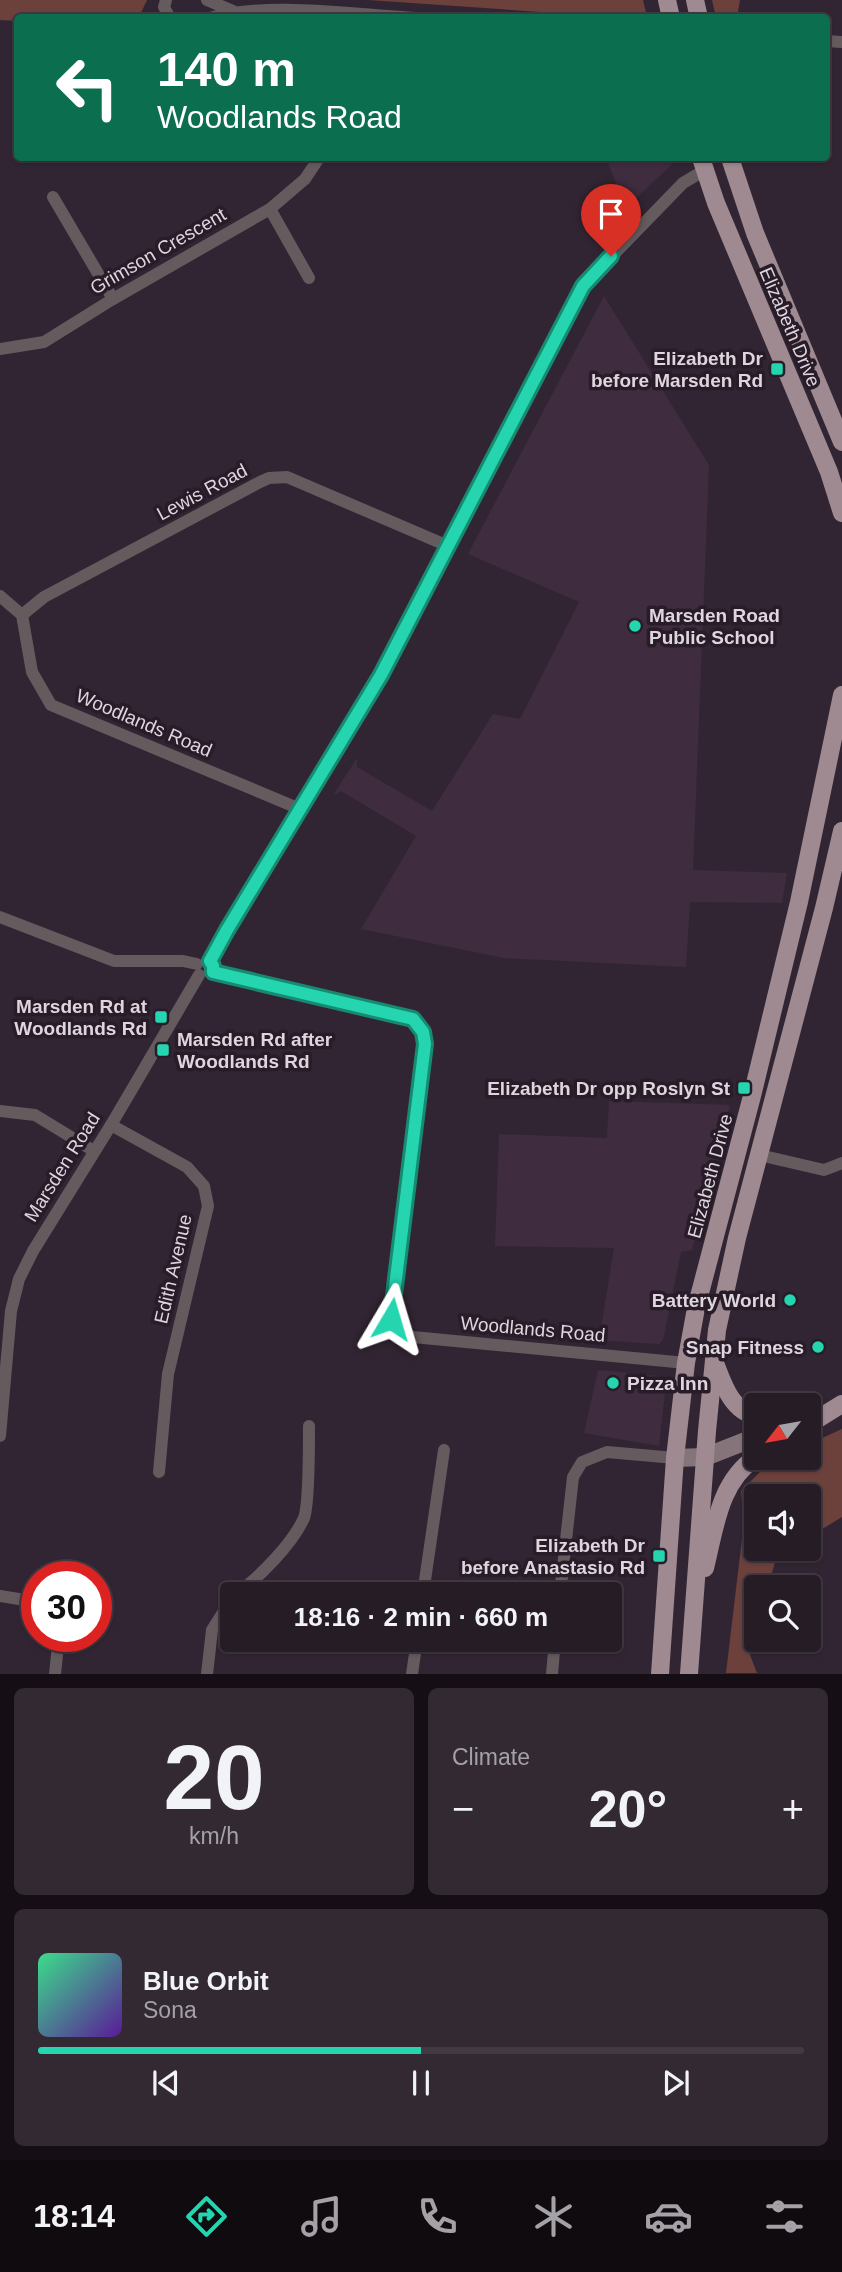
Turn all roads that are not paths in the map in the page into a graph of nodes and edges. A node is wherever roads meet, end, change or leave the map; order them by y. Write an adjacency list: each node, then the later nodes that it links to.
1 (207, 0): 2 (street)
2 (233, 11): 3 (street); 4 (street)
3 (223, 14)
4 (348, 14)
5 (316, 161): 9 (street, Grimson Crescent)
6 (731, 161): 13 (main road, Elizabeth Drive)
7 (703, 164): 14 (main road, Elizabeth Drive); 15 (street)
8 (53, 197): 11 (street)
9 (270, 209): 10 (street); 11 (street, Grimson Crescent)
10 (309, 278)
11 (113, 299): 12 (street, Grimson Crescent)
12 (0, 349)
13 (842, 442)
14 (842, 513)
15 (448, 546): 17 (street, Lewis Road); 21 (street)
16 (0, 596): 17 (street)
17 (22, 615): 21 (street, Woodlands Road)
18 (842, 695): 20 (main road, Elizabeth Drive)
19 (842, 746): 20 (street)
20 (827, 772): 33 (main road, Elizabeth Drive)
21 (300, 809): 24 (street)
22 (842, 831): 29 (main road)
23 (0, 917): 25 (street)
24 (211, 967): 25 (street); 33 (street, Woodlands Road)
25 (198, 970): 27 (street, Marsden Road)
26 (0, 1111): 28 (street)
27 (111, 1125): 28 (street, Marsden Road); 46 (street, Edith Avenue)
28 (94, 1151): 31 (street, Marsden Road)
29 (759, 1155): 30 (street); 32 (main road)
30 (842, 1164)
31 (6, 1309): 40 (street, Marsden Road)
32 (713, 1359): 36 (main road); 43 (main road)
33 (686, 1363): 44 (main road, Elizabeth Drive)
34 (842, 1402): 35 (main road); 37 (main road); 38 (main road)
35 (821, 1407)
36 (744, 1410)
37 (821, 1411)
38 (821, 1416)
39 (309, 1426): 47 (street)
40 (0, 1436)
41 (744, 1442): 43 (main road)
42 (444, 1450): 48 (street)
43 (705, 1457): 44 (main road); 53 (main road)
44 (675, 1458): 49 (street); 61 (main road, Elizabeth Drive)
45 (744, 1466): 53 (main road)
46 (159, 1472)
47 (253, 1582)
48 (425, 1582)
49 (562, 1582)
50 (0, 1595): 51 (street)
51 (21, 1599)
52 (220, 1617): 58 (street)
53 (692, 1619): 62 (main road)
54 (57, 1652): 57 (street)
55 (415, 1652): 59 (street)
56 (554, 1652): 60 (street)
57 (55, 1674)
58 (207, 1674)
59 (412, 1674)
60 (552, 1674)
61 (660, 1674)
62 (689, 1674)

